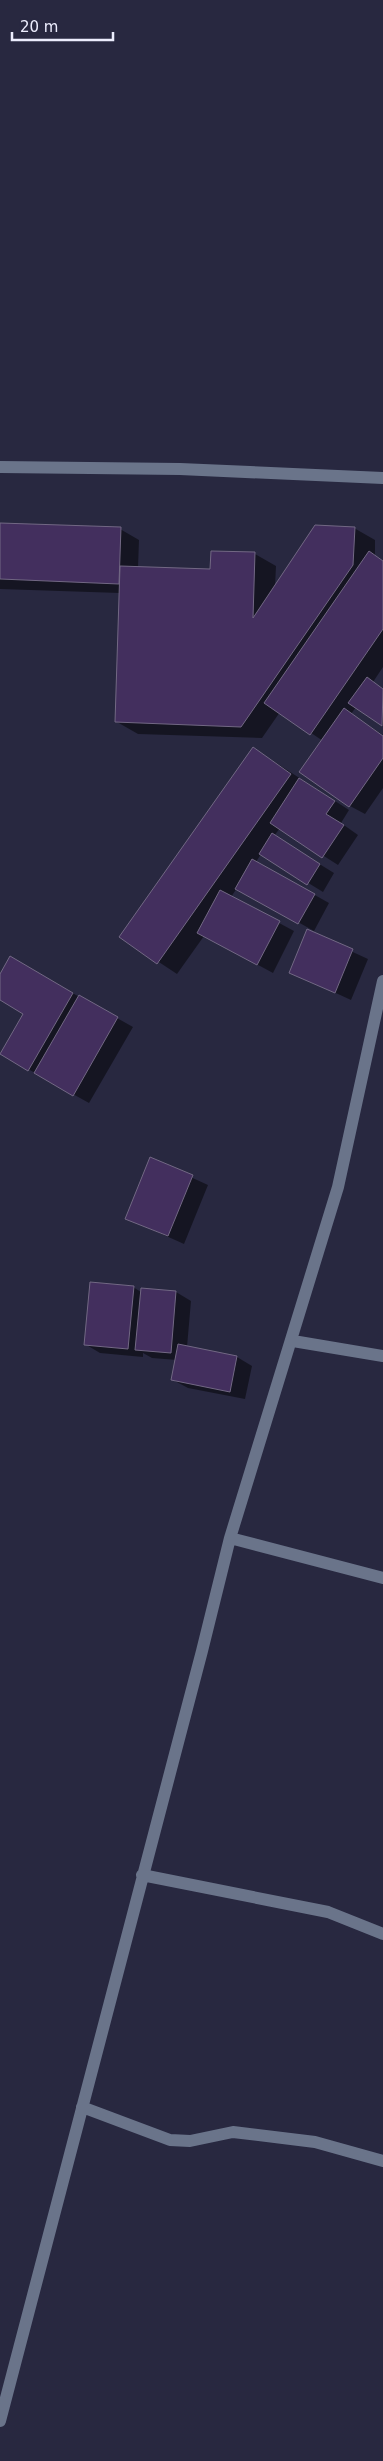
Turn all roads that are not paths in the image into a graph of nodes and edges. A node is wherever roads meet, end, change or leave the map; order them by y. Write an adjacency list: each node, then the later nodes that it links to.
1 (0, 467): 2 (street)
2 (383, 478)
3 (383, 981): 4 (street)
4 (292, 1341): 5 (street); 6 (street)
5 (383, 1356)
6 (230, 1538): 7 (street); 8 (street)
7 (383, 1578)
8 (142, 1875): 9 (street); 10 (street)
9 (383, 1934)
10 (82, 2107): 11 (street); 12 (street)
11 (383, 2161)
12 (0, 2421)

